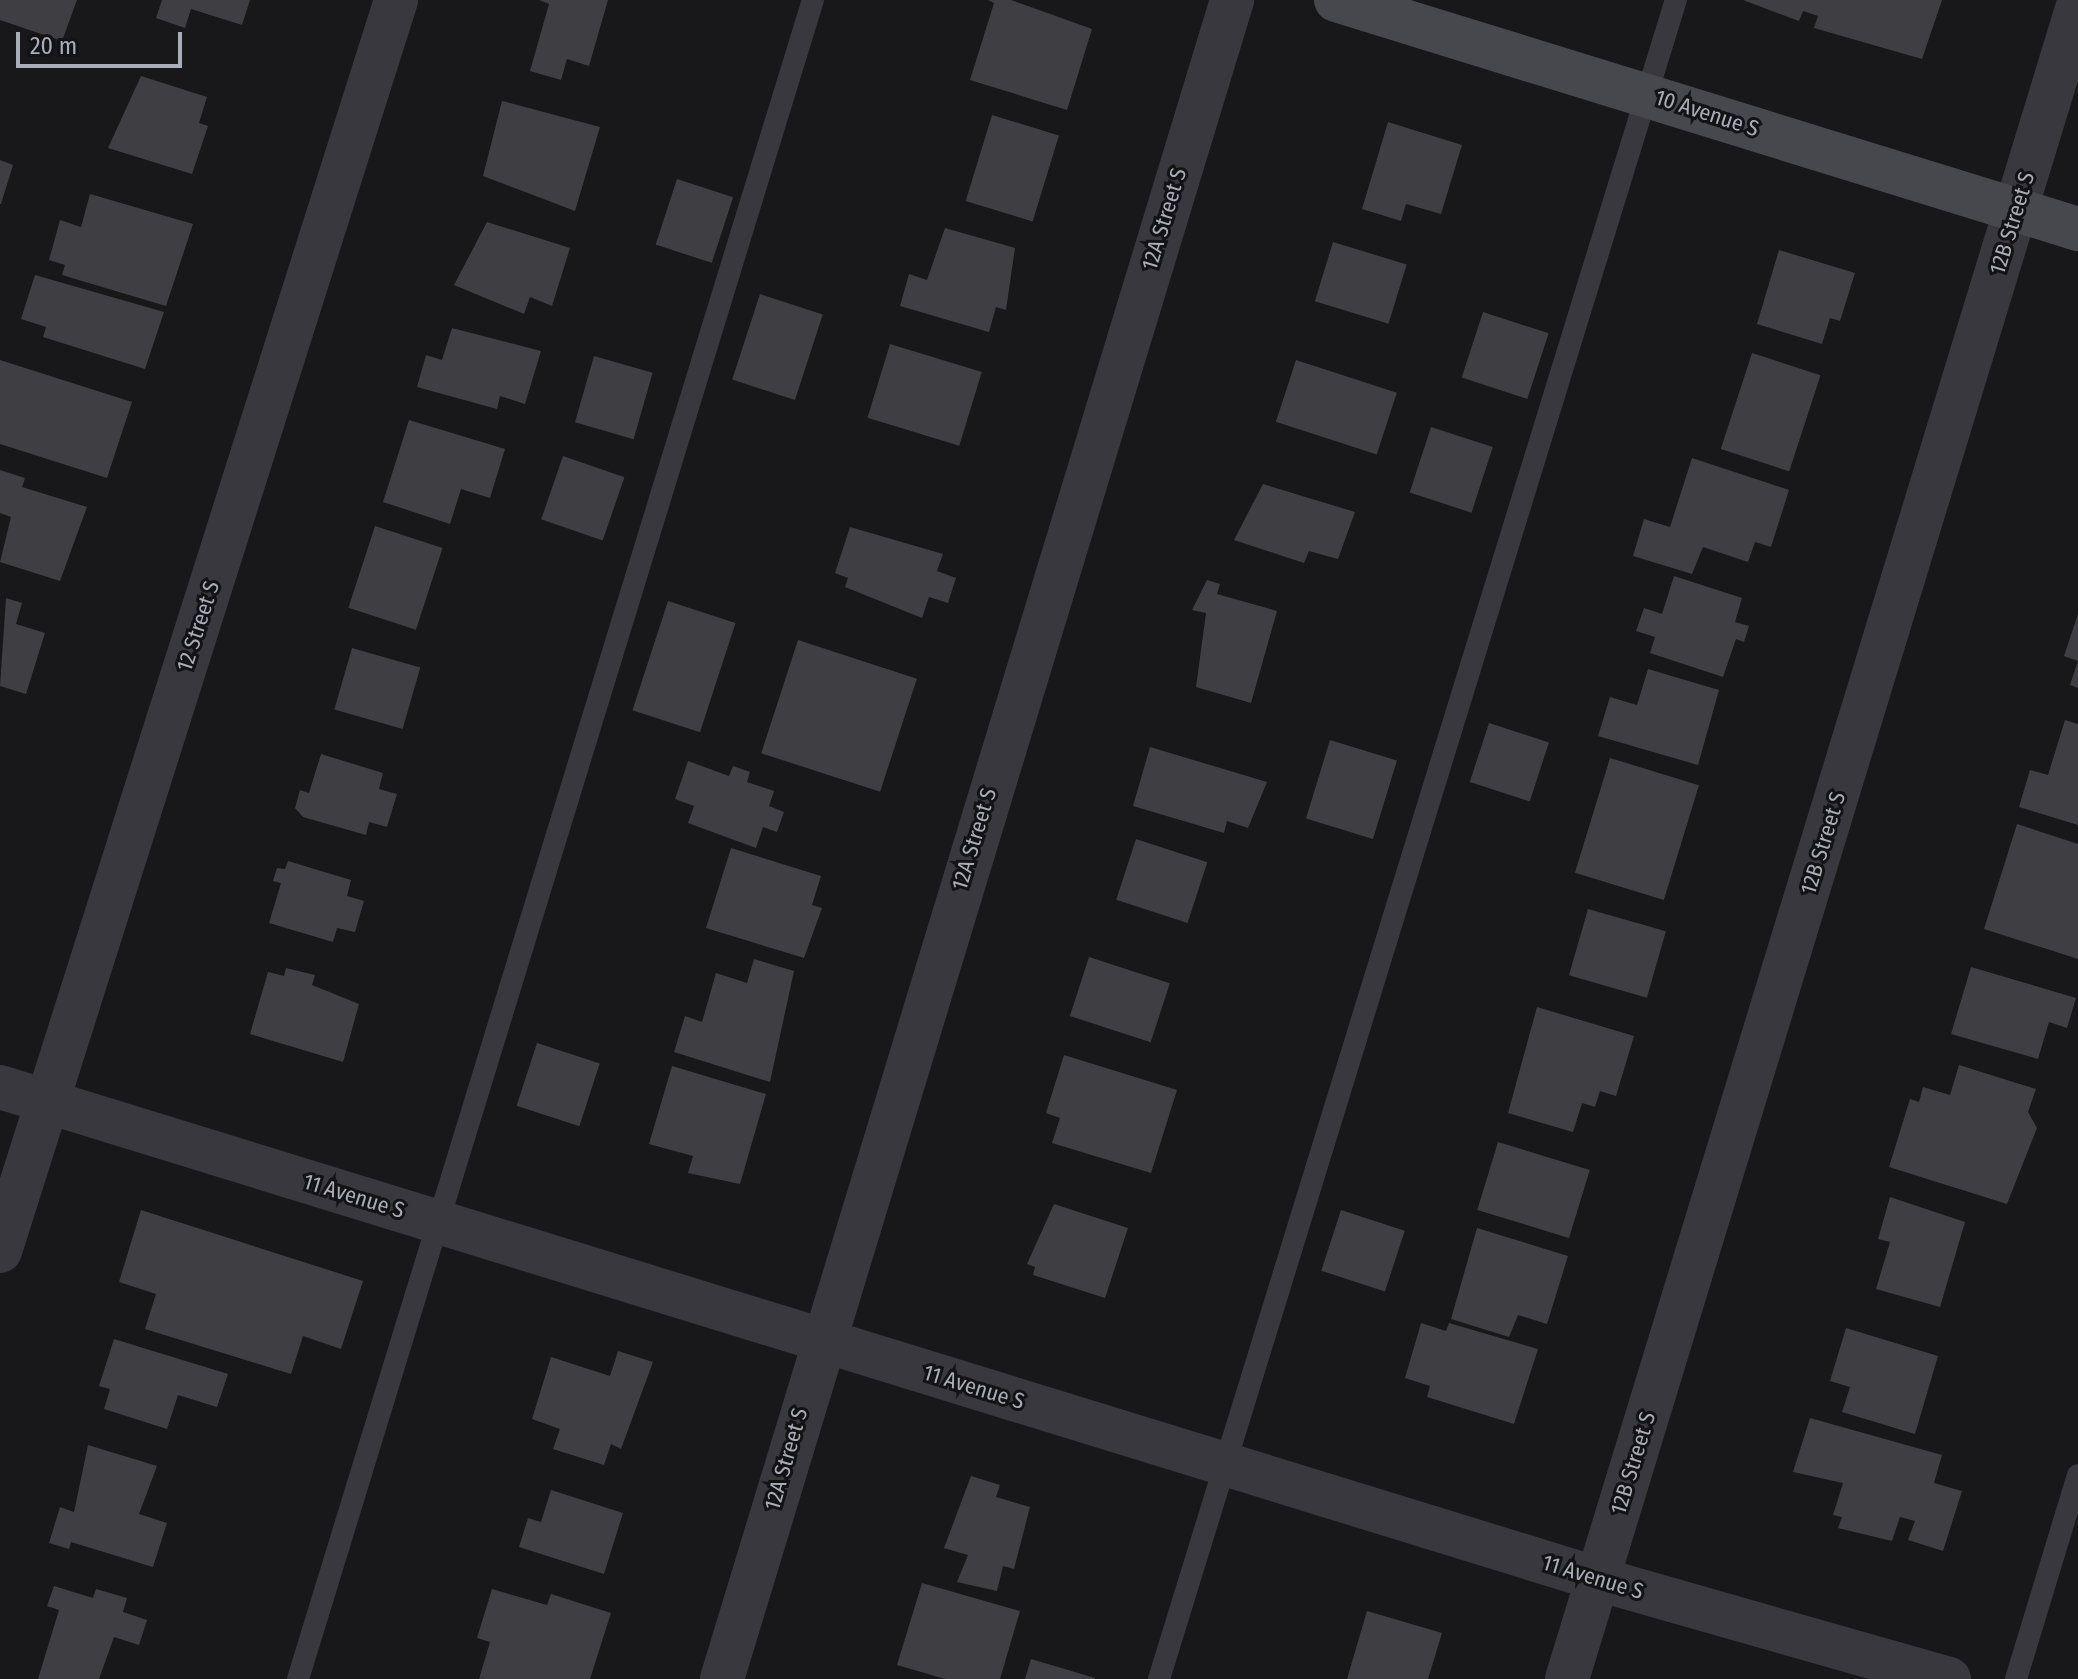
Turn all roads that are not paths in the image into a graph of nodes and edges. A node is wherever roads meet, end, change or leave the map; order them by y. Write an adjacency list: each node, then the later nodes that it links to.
1 (396, 0): 11 (street, 12 Street S)
2 (813, 0): 12 (lane)
3 (1232, 0): 14 (street, 12A Street S)
4 (1336, 0): 7 (street, 10 Avenue S)
5 (1676, 0): 7 (lane)
6 (2078, 6): 8 (street, 12B Street S)
7 (1647, 94): 8 (street, 10 Avenue S); 15 (lane)
8 (2016, 210): 9 (street, 10 Avenue S); 17 (street, 12B Street S)
9 (2078, 229)
10 (0, 1087): 11 (street, 11 Avenue S)
11 (47, 1102): 12 (street, 11 Avenue S); 13 (street, 12 Street S)
12 (438, 1222): 14 (street, 11 Avenue S); 18 (lane)
13 (0, 1251)
14 (820, 1339): 15 (street, 11 Avenue S); 19 (street, 12A Street S)
15 (1225, 1464): 17 (street, 11 Avenue S); 20 (lane)
16 (2078, 1475): 23 (lane)
17 (1598, 1579): 21 (street, 12B Street S); 22 (street, 11 Avenue S)
18 (298, 1679)
19 (722, 1679)
20 (1159, 1679)
21 (1567, 1679)
22 (1949, 1679)
23 (2016, 1679)

